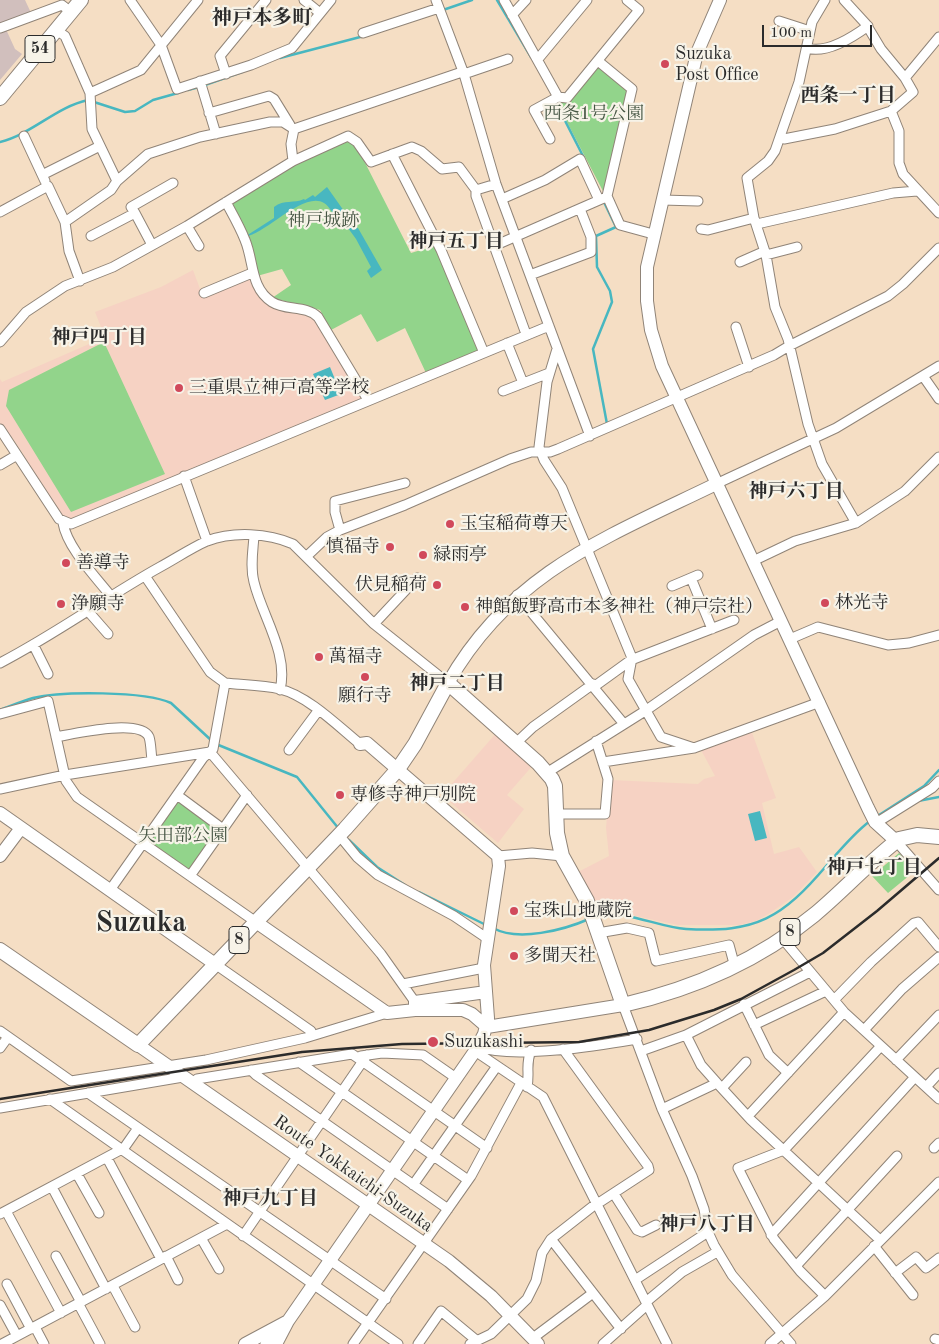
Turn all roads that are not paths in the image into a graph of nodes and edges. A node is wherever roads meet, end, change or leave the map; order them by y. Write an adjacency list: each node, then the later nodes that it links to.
1 (81, 0): 15 (main road, 54)
2 (130, 0): 25 (street)
3 (198, 0): 25 (street)
4 (266, 0): 31 (street)
5 (304, 0): 16 (street)
6 (331, 0): 16 (street)
7 (504, 0): 17 (street)
8 (526, 0): 17 (street)
9 (587, 0): 28 (street)
10 (628, 0): 29 (street)
11 (825, 0): 22 (street)
12 (844, 0): 19 (street)
13 (717, 1): 56 (street)
14 (439, 8): 23 (street); 30 (street)
15 (71, 12): 20 (street); 21 (main road, 54)
16 (320, 13): 31 (street)
17 (512, 15): 28 (street)
18 (779, 21): 22 (street)
19 (868, 26): 26 (street); 32 (street)
20 (0, 28)
21 (56, 30): 34 (main road, 54); 35 (street)
22 (810, 32): 26 (street)
23 (363, 33)
24 (939, 37): 32 (street)
25 (161, 45): 33 (street); 35 (street)
26 (807, 48): 42 (street)
27 (508, 59): 30 (street)
28 (538, 59): 36 (street)
29 (598, 61): 36 (street); 54 (street)
30 (463, 73): 39 (street); 50 (street)
31 (226, 74): 33 (street)
32 (905, 78): 37 (street)
33 (201, 84): 38 (street)
34 (0, 98)
35 (90, 98): 44 (street)
36 (554, 100): 43 (street)
37 (891, 111): 42 (street); 53 (street)
38 (209, 112): 39 (street); 40 (street)
39 (292, 127): 40 (street); 46 (street)
40 (216, 134): 48 (street)
41 (24, 136): 51 (street)
42 (780, 137): 63 (street)
43 (550, 139)
44 (100, 146): 47 (street); 48 (street)
45 (392, 154): 46 (street); 52 (street); 88 (street)
46 (293, 161): 57 (street)
47 (44, 174)
48 (117, 181): 64 (street)
49 (174, 183): 62 (street)
50 (496, 184): 52 (street); 55 (street)
51 (48, 186): 60 (street); 64 (street)
52 (476, 190): 72 (street)
53 (917, 191): 61 (street); 63 (street)
54 (603, 198): 55 (street); 59 (street); 67 (street)
55 (502, 200): 69 (street)
56 (662, 200): 58 (street); 67 (street)
57 (226, 202): 65 (street); 77 (street)
58 (698, 202)
59 (580, 209): 69 (street); 78 (street)
60 (0, 212)
61 (939, 213)
62 (135, 214): 68 (street); 70 (street)
63 (756, 221): 66 (street); 75 (street)
64 (65, 222): 79 (street)
65 (187, 226): 70 (street); 71 (street)
66 (701, 229)
67 (653, 234): 95 (street)
68 (91, 236)
69 (517, 238): 72 (street); 78 (street)
70 (152, 245): 79 (street)
71 (199, 246)
72 (494, 246): 83 (street)
73 (797, 247): 75 (street)
74 (939, 248): 86 (street)
75 (766, 253): 76 (street); 86 (street)
76 (740, 262)
77 (252, 273): 80 (street); 97 (street)
78 (530, 275): 81 (street)
79 (80, 281): 84 (street)
80 (204, 294)
81 (549, 326): 83 (street); 87 (street)
82 (736, 326): 90 (street)
83 (526, 334): 85 (street)
84 (0, 342)
85 (506, 343): 88 (street); 93 (street)
86 (789, 346): 90 (street); 100 (street)
87 (556, 349): 91 (street); 99 (street)
88 (484, 353): 97 (street)
89 (939, 366): 92 (street)
90 (749, 367): 95 (street)
91 (549, 373): 93 (street); 101 (street)
92 (923, 376): 96 (street); 100 (street)
93 (522, 383): 94 (street)
94 (503, 391)
95 (676, 398): 99 (street); 107 (street)
96 (939, 399)
97 (368, 400): 105 (street)
98 (0, 429): 102 (street)
99 (590, 436): 101 (street)
100 (813, 439): 107 (street); 109 (street)
101 (541, 451): 110 (street); 113 (street)
102 (17, 455): 104 (street); 108 (street)
103 (939, 457): 109 (street)
104 (0, 465)
105 (184, 476): 108 (street); 112 (street)
106 (405, 483): 110 (street)
107 (716, 484): 113 (street); 115 (street)
108 (63, 522): 119 (street)
109 (856, 523): 115 (street)
110 (340, 530): 114 (street)
111 (254, 536): 112 (street); 114 (street); 136 (street)
112 (207, 541): 116 (street)
113 (586, 548): 120 (street); 130 (street)
114 (307, 556): 124 (street)
115 (753, 561): 123 (street)
116 (145, 576): 119 (street); 133 (street)
117 (417, 578): 124 (street)
118 (672, 586): 125 (street)
119 (110, 595): 121 (street)
120 (517, 596): 134 (street); 135 (street)
121 (88, 610): 126 (street); 129 (street)
122 (734, 620): 125 (street)
123 (781, 621): 128 (street); 139 (street)
124 (374, 624): 134 (street)
125 (712, 629): 130 (street)
126 (108, 634)
127 (939, 635): 128 (street)
128 (790, 639): 137 (street)
129 (34, 646): 131 (street); 132 (street)
130 (632, 660): 135 (street); 139 (street)
131 (0, 663)
132 (48, 674)
133 (225, 683): 136 (street); 146 (street)
134 (448, 683): 145 (main road); 151 (main road, 8)
135 (594, 685): 141 (street); 145 (street)
136 (280, 690): 138 (street)
137 (820, 702): 147 (street); 160 (street)
138 (318, 710): 144 (street); 148 (street)
139 (645, 711): 141 (street); 147 (street)
140 (0, 714): 142 (street)
141 (624, 724): 143 (street)
142 (56, 737): 149 (street); 153 (street)
143 (596, 741): 150 (street); 152 (street)
144 (360, 744): 151 (street)
145 (516, 744): 152 (main road)
146 (213, 746): 149 (street); 156 (street); 157 (street)
147 (694, 748): 150 (street)
148 (289, 750)
149 (152, 760): 153 (street)
150 (603, 762): 159 (street)
151 (398, 769): 163 (main road, 8); 168 (street)
152 (548, 772): 159 (main road)
153 (65, 775): 155 (street); 166 (street)
154 (939, 781): 160 (street)
155 (0, 789)
156 (176, 795): 162 (street); 166 (street)
157 (247, 795): 162 (street); 170 (street)
158 (0, 813): 161 (street)
159 (557, 814): 169 (main road)
160 (876, 822): 165 (street)
161 (22, 828): 167 (street); 172 (street)
162 (224, 828): 171 (street)
163 (341, 833): 170 (main road, 8); 176 (street)
164 (939, 837): 165 (main road, 8)
165 (896, 841): 173 (street); 177 (main road, 8)
166 (143, 843): 171 (street); 172 (street)
167 (0, 856)
168 (498, 856): 169 (street); 176 (street)
169 (562, 856): 175 (main road)
170 (308, 868): 174 (main road, 8); 185 (street)
171 (190, 876): 174 (street)
172 (110, 890): 181 (street)
173 (939, 890)
174 (256, 922): 181 (main road, 8); 193 (street)
175 (597, 930): 182 (street); 190 (main road)
176 (488, 937): 183 (street)
177 (782, 938): 182 (main road, 8); 184 (street)
178 (939, 947): 188 (street)
179 (0, 950): 202 (main road)
180 (939, 957): 197 (street)
181 (215, 964): 199 (street); 202 (main road, 8)
182 (735, 966): 190 (main road, 8)
183 (484, 968): 185 (street); 187 (street)
184 (810, 972): 186 (street); 189 (street)
185 (403, 984): 191 (street)
186 (826, 991): 188 (street); 195 (street)
187 (486, 992): 191 (street); 196 (street)
188 (834, 1000): 192 (street)
189 (744, 1004): 195 (street); 200 (street)
190 (623, 1005): 196 (street); 201 (street)
191 (415, 1006): 193 (street); 196 (street)
192 (844, 1012): 197 (street); 216 (street)
193 (387, 1013): 199 (street)
194 (939, 1015): 210 (street)
195 (754, 1025): 216 (street)
196 (487, 1027): 205 (street)
197 (864, 1030): 203 (street)
198 (4, 1034): 204 (street); 214 (street)
199 (312, 1035): 214 (street)
200 (686, 1035): 208 (street); 222 (street)
201 (637, 1039): 206 (street); 208 (street)
202 (138, 1045): 214 (street, Route Yokkaichi-Suzuka)
203 (880, 1046): 210 (street); 238 (street)
204 (0, 1048)
205 (476, 1049): 207 (street); 213 (street); 219 (street)
206 (563, 1049): 207 (street); 250 (street)
207 (531, 1050): 221 (street)
208 (641, 1051): 229 (street)
209 (362, 1058): 211 (street); 219 (street); 224 (street); 230 (street)
210 (896, 1060): 218 (street)
211 (299, 1062): 215 (street); 224 (street)
212 (746, 1062): 222 (street)
213 (497, 1066): 221 (street); 233 (street)
214 (168, 1067): 220 (street, Route Yokkaichi-Suzuka)
215 (251, 1070): 220 (street); 232 (street)
216 (788, 1073): 231 (street)
217 (939, 1074): 223 (street)
218 (915, 1077): 223 (street); 247 (street)
219 (456, 1078): 230 (street)
220 (188, 1080): 225 (street); 240 (street, Route Yokkaichi-Suzuka)
221 (524, 1085): 236 (street); 251 (street)
222 (720, 1086): 229 (street); 231 (street)
223 (926, 1087): 227 (street)
224 (342, 1091): 232 (street); 235 (street)
225 (88, 1093): 226 (street); 234 (street)
226 (50, 1099): 228 (street); 237 (street)
227 (939, 1099)
228 (0, 1108)
229 (662, 1109): 260 (street)
230 (433, 1111): 233 (street); 235 (street)
231 (748, 1116): 238 (street)
232 (321, 1121): 240 (street); 243 (street)
233 (454, 1125): 236 (street); 239 (street)
234 (138, 1128): 237 (street); 257 (street)
235 (413, 1140): 239 (street); 243 (street)
236 (487, 1148): 245 (street)
237 (122, 1149): 242 (street); 258 (street)
238 (784, 1150): 247 (street); 261 (street)
239 (434, 1155): 245 (street); 248 (street)
240 (296, 1156): 252 (street, Route Yokkaichi-Suzuka); 257 (street)
241 (897, 1156): 254 (street)
242 (107, 1158): 244 (street); 269 (street)
243 (392, 1170): 248 (street); 252 (street)
244 (77, 1174): 249 (street); 256 (street)
245 (468, 1180): 253 (street)
246 (939, 1182): 265 (street)
247 (819, 1183): 254 (street); 261 (street)
248 (413, 1185): 253 (street)
249 (52, 1187): 255 (street); 279 (street)
250 (614, 1194): 251 (street); 259 (street)
251 (597, 1204): 264 (street); 276 (street)
252 (367, 1206): 266 (street, Route Yokkaichi-Suzuka); 271 (street)
253 (448, 1209): 266 (street)
254 (848, 1210): 265 (street); 272 (street)
255 (3, 1213): 287 (street)
256 (99, 1213)
257 (260, 1213): 262 (street); 271 (street)
258 (227, 1224): 262 (street); 263 (street)
259 (656, 1225)
260 (708, 1232): 267 (street); 276 (street)
261 (771, 1235): 272 (street)
262 (243, 1236): 278 (street)
263 (201, 1238): 269 (street); 273 (street)
264 (551, 1239): 280 (street); 288 (street)
265 (877, 1243): 274 (street); 282 (street)
266 (424, 1244): 283 (street); 288 (street, Route Yokkaichi-Suzuka)
267 (717, 1252): 285 (street); 294 (street)
268 (56, 1256): 284 (street)
269 (163, 1258): 275 (street); 279 (street)
270 (939, 1258): 274 (street)
271 (330, 1261): 278 (street); 283 (street)
272 (796, 1266): 282 (street)
273 (218, 1269)
274 (895, 1273): 281 (street)
275 (178, 1280)
276 (635, 1280): 285 (street)
277 (7, 1284): 292 (street)
278 (314, 1284): 289 (street); 290 (street)
279 (110, 1287): 284 (street); 291 (street)
280 (593, 1293): 293 (street); 297 (street)
281 (913, 1294)
282 (825, 1296): 294 (street)
283 (386, 1299): 290 (street)
284 (80, 1303): 287 (street); 301 (street)
285 (646, 1303): 293 (street); 308 (street)
286 (0, 1305): 295 (street)
287 (61, 1313): 292 (street)
288 (511, 1314): 297 (street, Route Yokkaichi-Suzuka); 298 (street)
289 (288, 1321): 296 (street); 302 (street)
290 (369, 1323): 304 (street); 305 (street)
291 (135, 1327)
292 (33, 1328): 295 (street); 300 (street)
293 (621, 1329): 307 (street)
294 (782, 1335): 309 (street); 310 (street)
295 (17, 1336): 299 (street)
296 (278, 1340): 303 (street)
297 (536, 1341)
298 (473, 1342): 306 (street)
299 (2, 1344)
300 (44, 1344)
301 (100, 1344)
302 (245, 1344)
303 (265, 1344)
304 (353, 1344)
305 (398, 1344)
306 (418, 1344)
307 (603, 1344)
308 (667, 1344)
309 (770, 1344)
310 (791, 1344)

